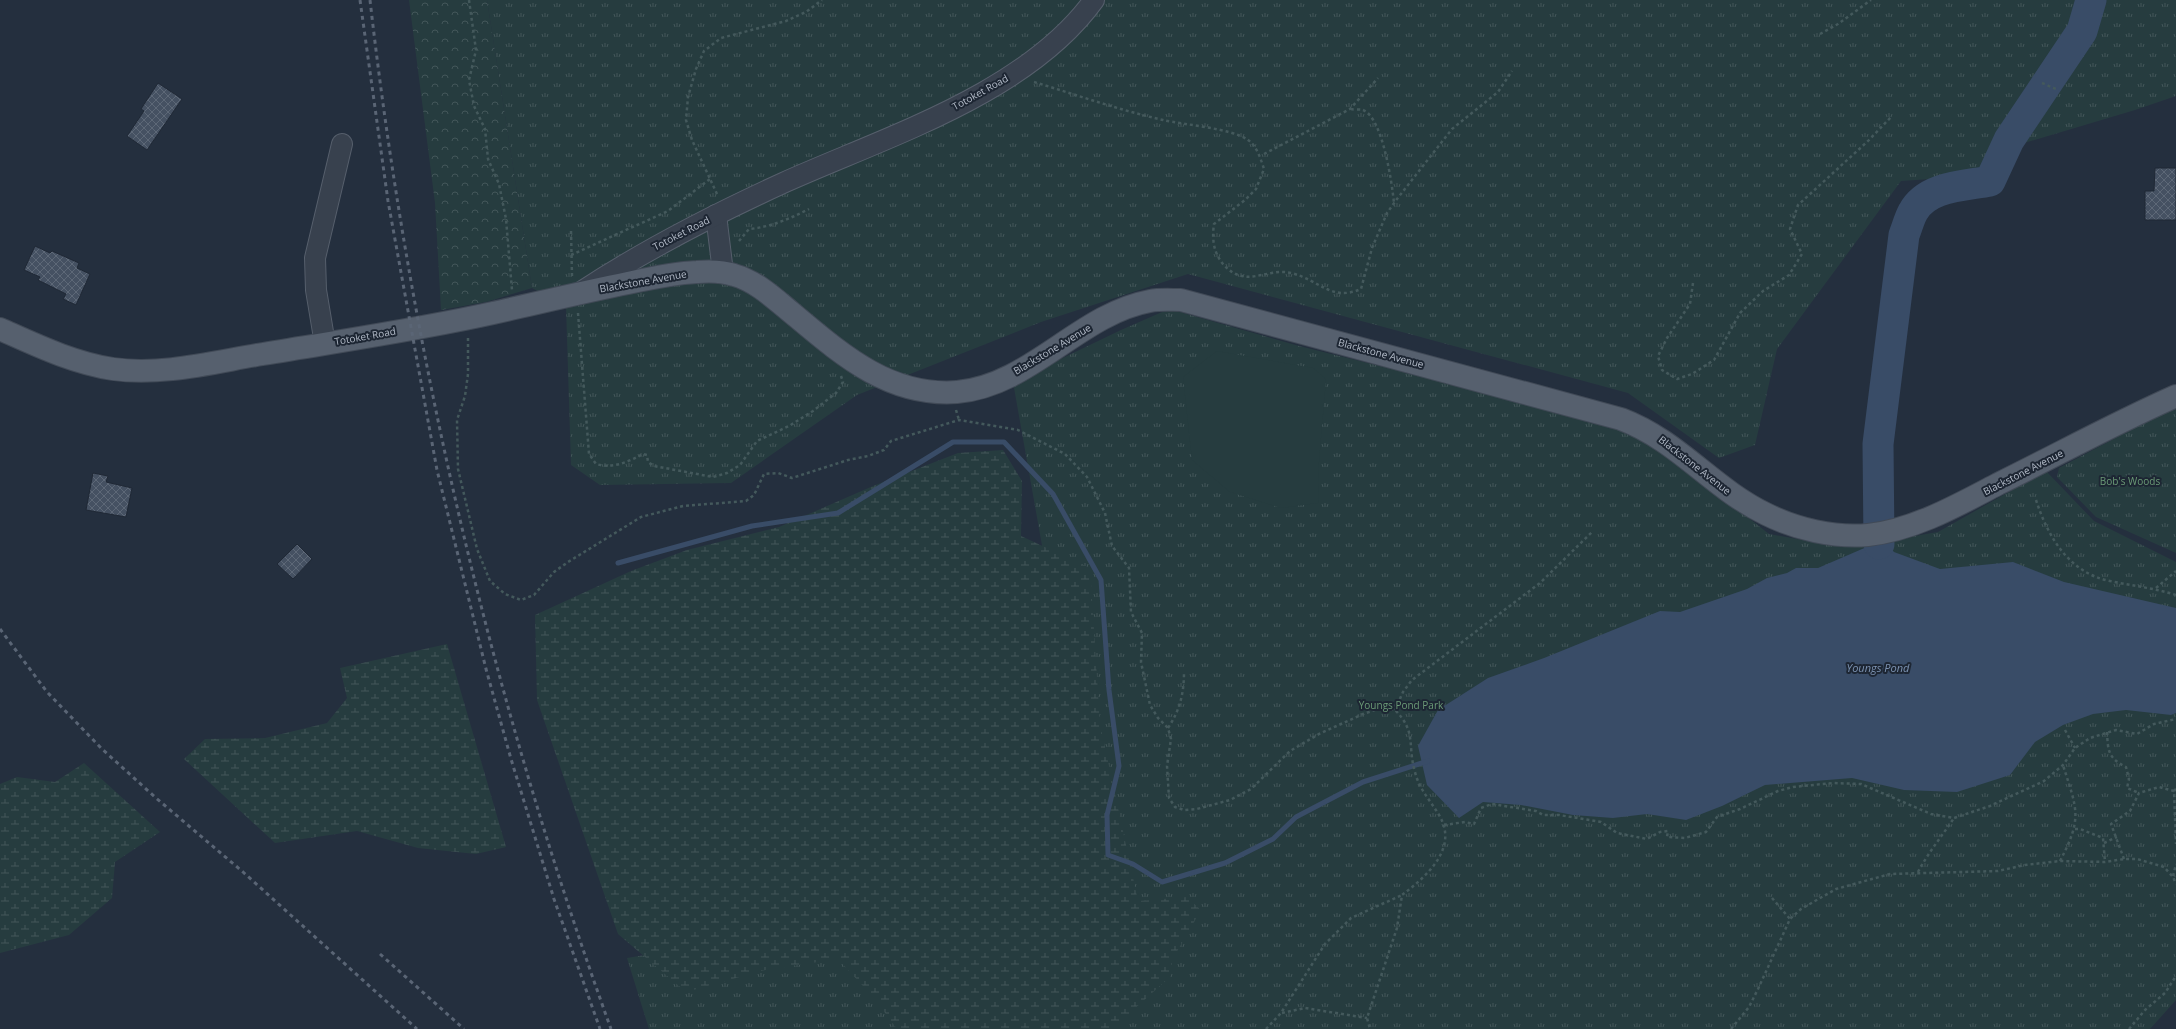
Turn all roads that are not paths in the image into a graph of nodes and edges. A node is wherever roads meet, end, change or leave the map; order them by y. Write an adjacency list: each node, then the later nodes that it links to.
1 (1094, 0): 3 (street, Totoket Road)
2 (342, 144): 7 (street)
3 (717, 205): 4 (street, Totoket Road); 5 (street, Totoket Road)
4 (723, 272): 5 (main road, Blackstone Avenue); 8 (main road, Blackstone Avenue)
5 (578, 293): 7 (main road, Totoket Road)
6 (0, 329): 7 (main road, Totoket Road)
7 (325, 344)
8 (2176, 396)

